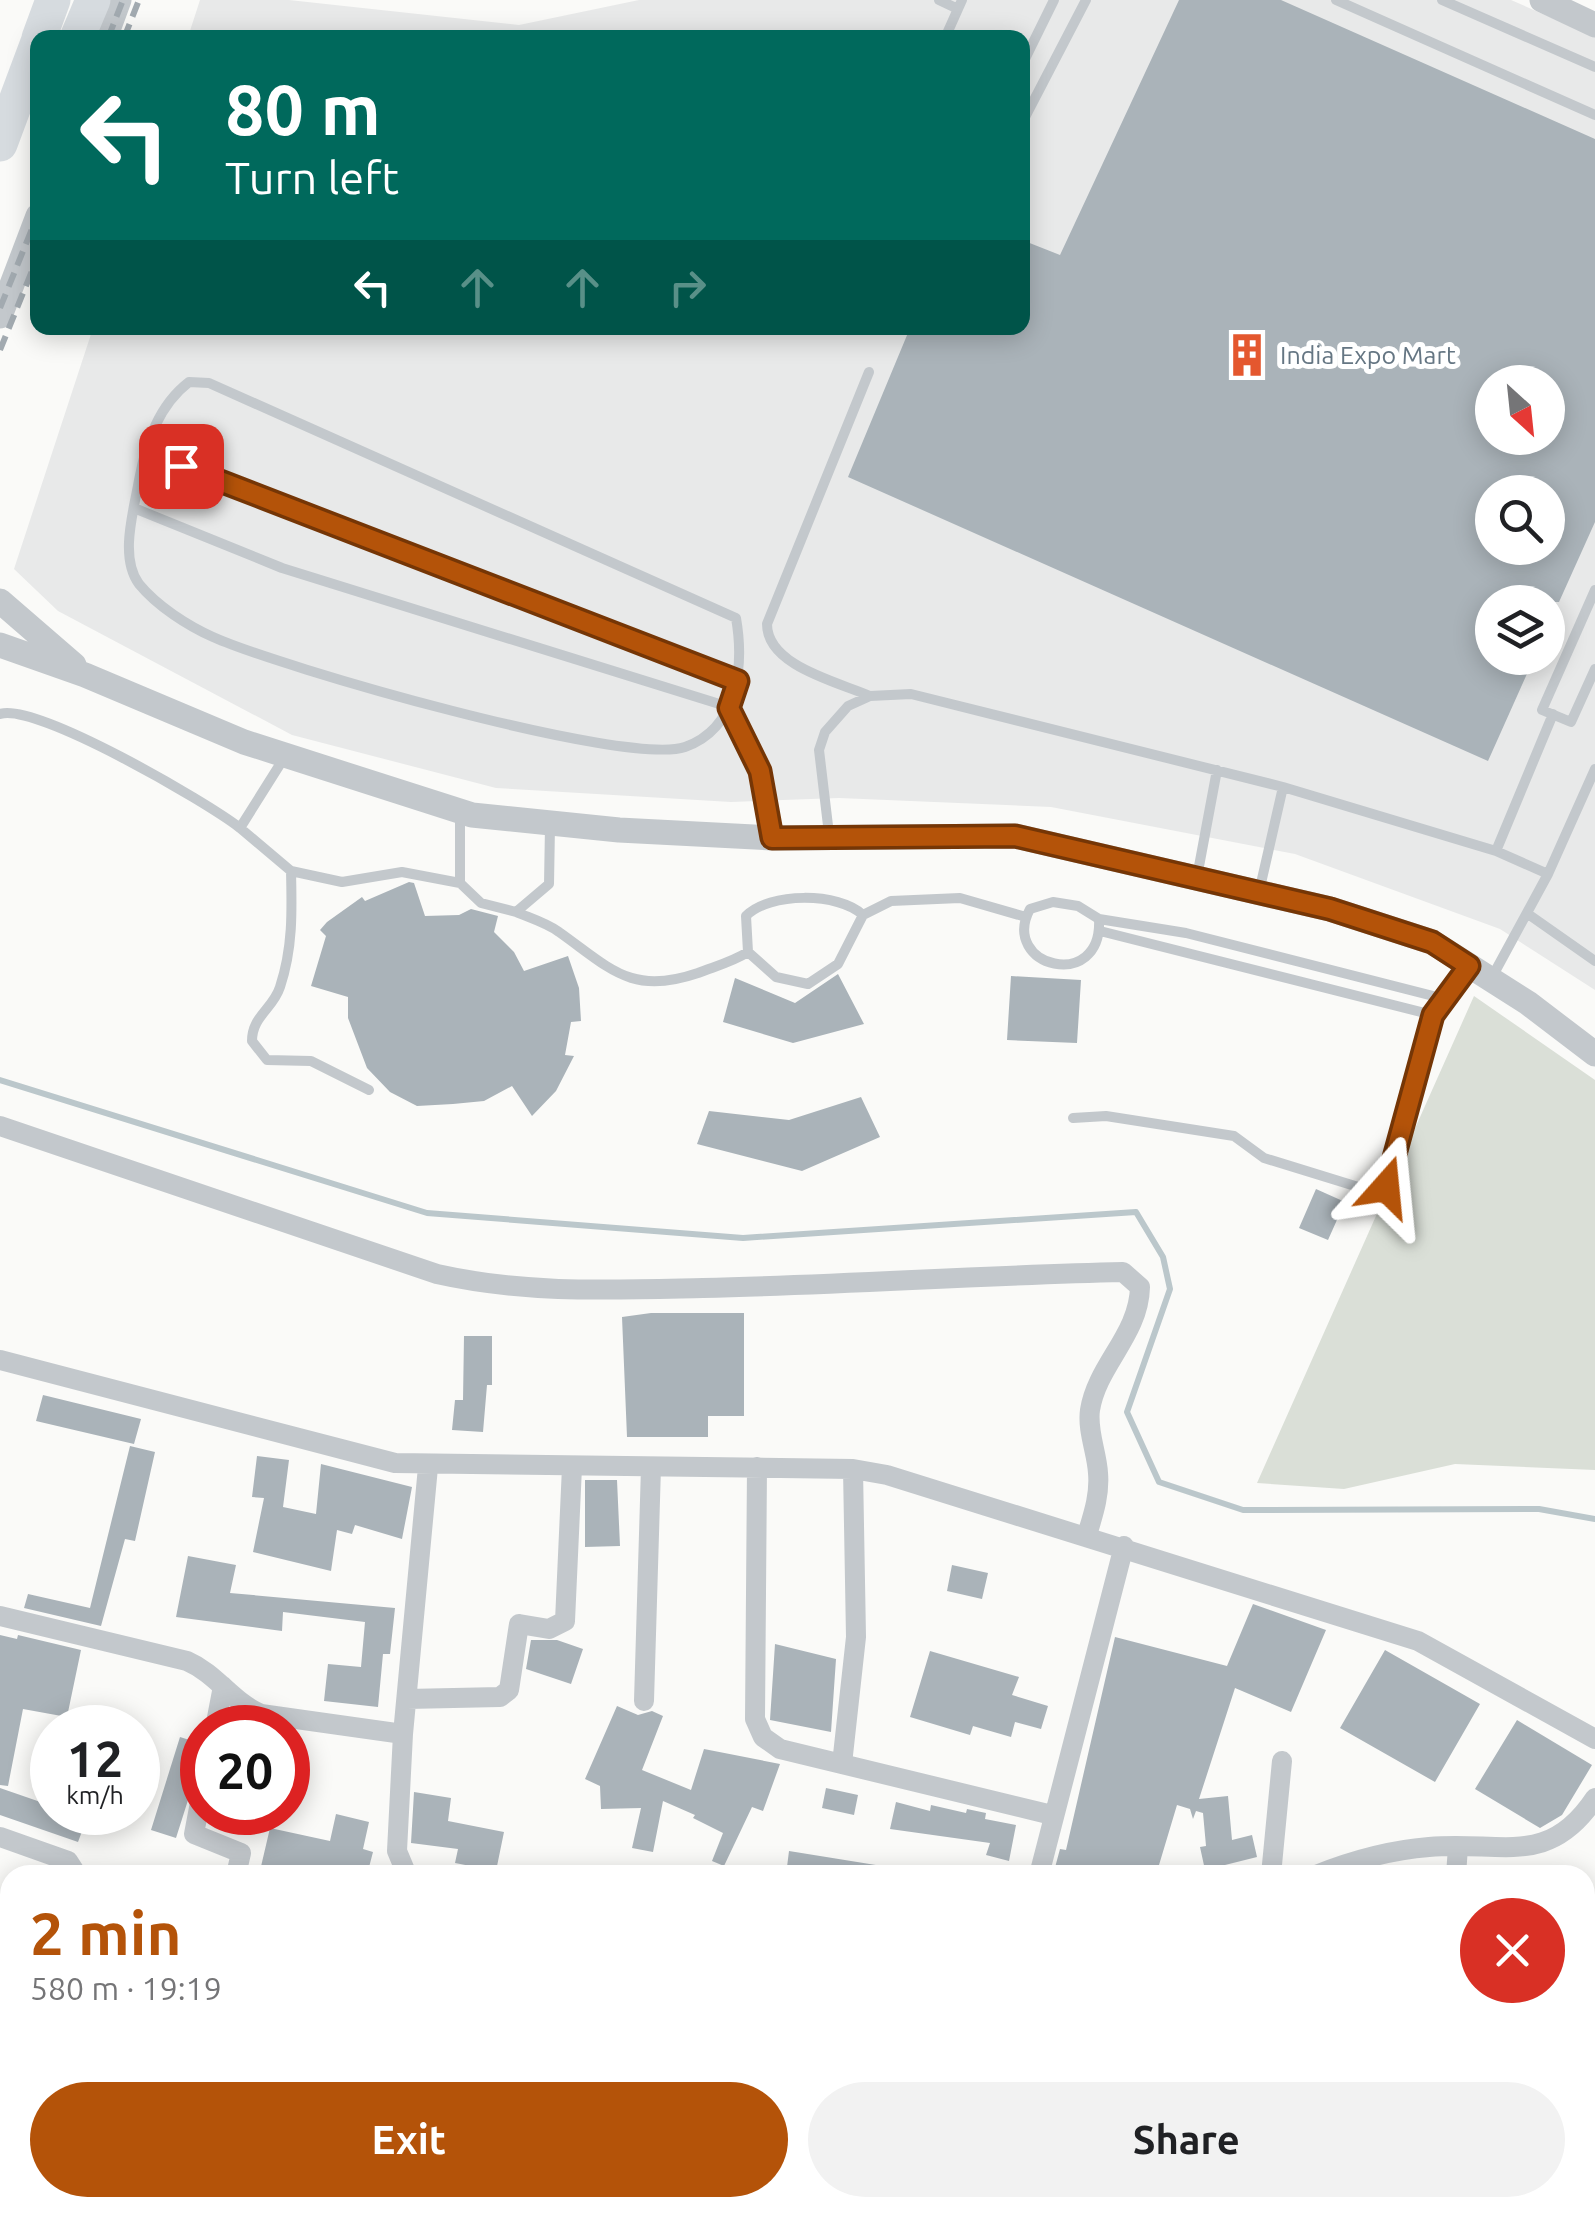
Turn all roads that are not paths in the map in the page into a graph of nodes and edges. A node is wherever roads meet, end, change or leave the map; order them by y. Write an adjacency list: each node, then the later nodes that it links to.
1 (53, 0): 12 (highway)
2 (93, 0): 13 (highway)
3 (119, 0): 14 (street)
4 (939, 0): 10 (lane)
5 (1054, 0): 16 (lane)
6 (1086, 0): 19 (lane)
7 (1336, 0): 20 (lane)
8 (1442, 0): 18 (lane)
9 (1542, 0): 11 (street)
10 (960, 4): 15 (lane)
11 (1595, 25)
12 (42, 30)
13 (80, 30)
14 (108, 30)
15 (948, 30)
16 (1030, 49)
17 (30, 62): 22 (highway)
18 (1595, 67)
19 (1030, 108)
20 (1595, 115)
21 (30, 127): 23 (highway)
22 (0, 144)
23 (0, 159)
24 (30, 237): 25 (street)
25 (0, 316)
26 (869, 372): 35 (lane)
27 (144, 452): 28 (lane); 34 (lane); 34 (lane)
28 (134, 508): 36 (lane); 36 (lane)
29 (1595, 590): 38 (lane)
30 (0, 601): 33 (street)
31 (0, 646): 33 (street)
32 (1595, 670): 38 (lane)
33 (86, 675): 39 (street)
34 (738, 681): 36 (lane)
35 (870, 696): 41 (lane); 46 (lane)
36 (729, 708): 47 (lane)
37 (0, 714): 45 (lane)
38 (1553, 714): 48 (lane)
39 (286, 756): 43 (street); 45 (lane)
40 (1595, 769): 50 (lane)
41 (1217, 770): 42 (lane); 51 (lane)
42 (1283, 787): 48 (lane); 53 (lane)
43 (460, 812): 44 (street); 52 (lane)
44 (549, 824): 47 (street); 54 (lane)
45 (240, 828): 49 (lane)
46 (829, 834): 47 (street); 51 (street)
47 (772, 838)
48 (1496, 852): 50 (lane)
49 (290, 871): 52 (lane); 65 (lane)
50 (1548, 874): 56 (lane)
51 (1197, 878): 53 (street)
52 (460, 883): 54 (lane)
53 (1259, 892): 61 (street)
54 (516, 912): 59 (lane)
55 (863, 914): 57 (lane); 59 (lane); 59 (lane)
56 (1528, 914): 60 (lane); 61 (lane)
57 (1026, 918): 58 (lane); 58 (lane)
58 (1099, 925): 62 (lane); 63 (lane)
59 (748, 952)
60 (1595, 961)
61 (1480, 973): 62 (lane); 64 (street)
62 (1445, 999): 63 (lane)
63 (1433, 1015): 66 (lane)
64 (1595, 1054)
65 (369, 1090)
66 (1073, 1118)
67 (0, 1126): 74 (street)
68 (0, 1360): 69 (street)
69 (428, 1466): 70 (street); 78 (street)
70 (572, 1466): 71 (street); 78 (street)
71 (651, 1467): 72 (street); 79 (street)
72 (756, 1467): 73 (street); 84 (street)
73 (853, 1469): 74 (street); 84 (street)
74 (1087, 1535): 75 (street)
75 (1124, 1546): 82 (street); 86 (street)
76 (0, 1616): 77 (street)
77 (224, 1686): 80 (street); 81 (street)
78 (406, 1699): 81 (street)
79 (644, 1701)
80 (220, 1705)
81 (403, 1734): 92 (street)
82 (1595, 1739)
83 (1282, 1760): 94 (street)
84 (842, 1764): 86 (street)
85 (1595, 1798): 89 (street)
86 (1052, 1816): 93 (street)
87 (196, 1835): 91 (street)
88 (0, 1837): 90 (street)
89 (1458, 1847): 95 (street); 96 (street)
90 (71, 1865)
91 (238, 1865)
92 (402, 1865)
93 (1042, 1865)
94 (1272, 1865)
95 (1366, 1865)
96 (1457, 1865)

